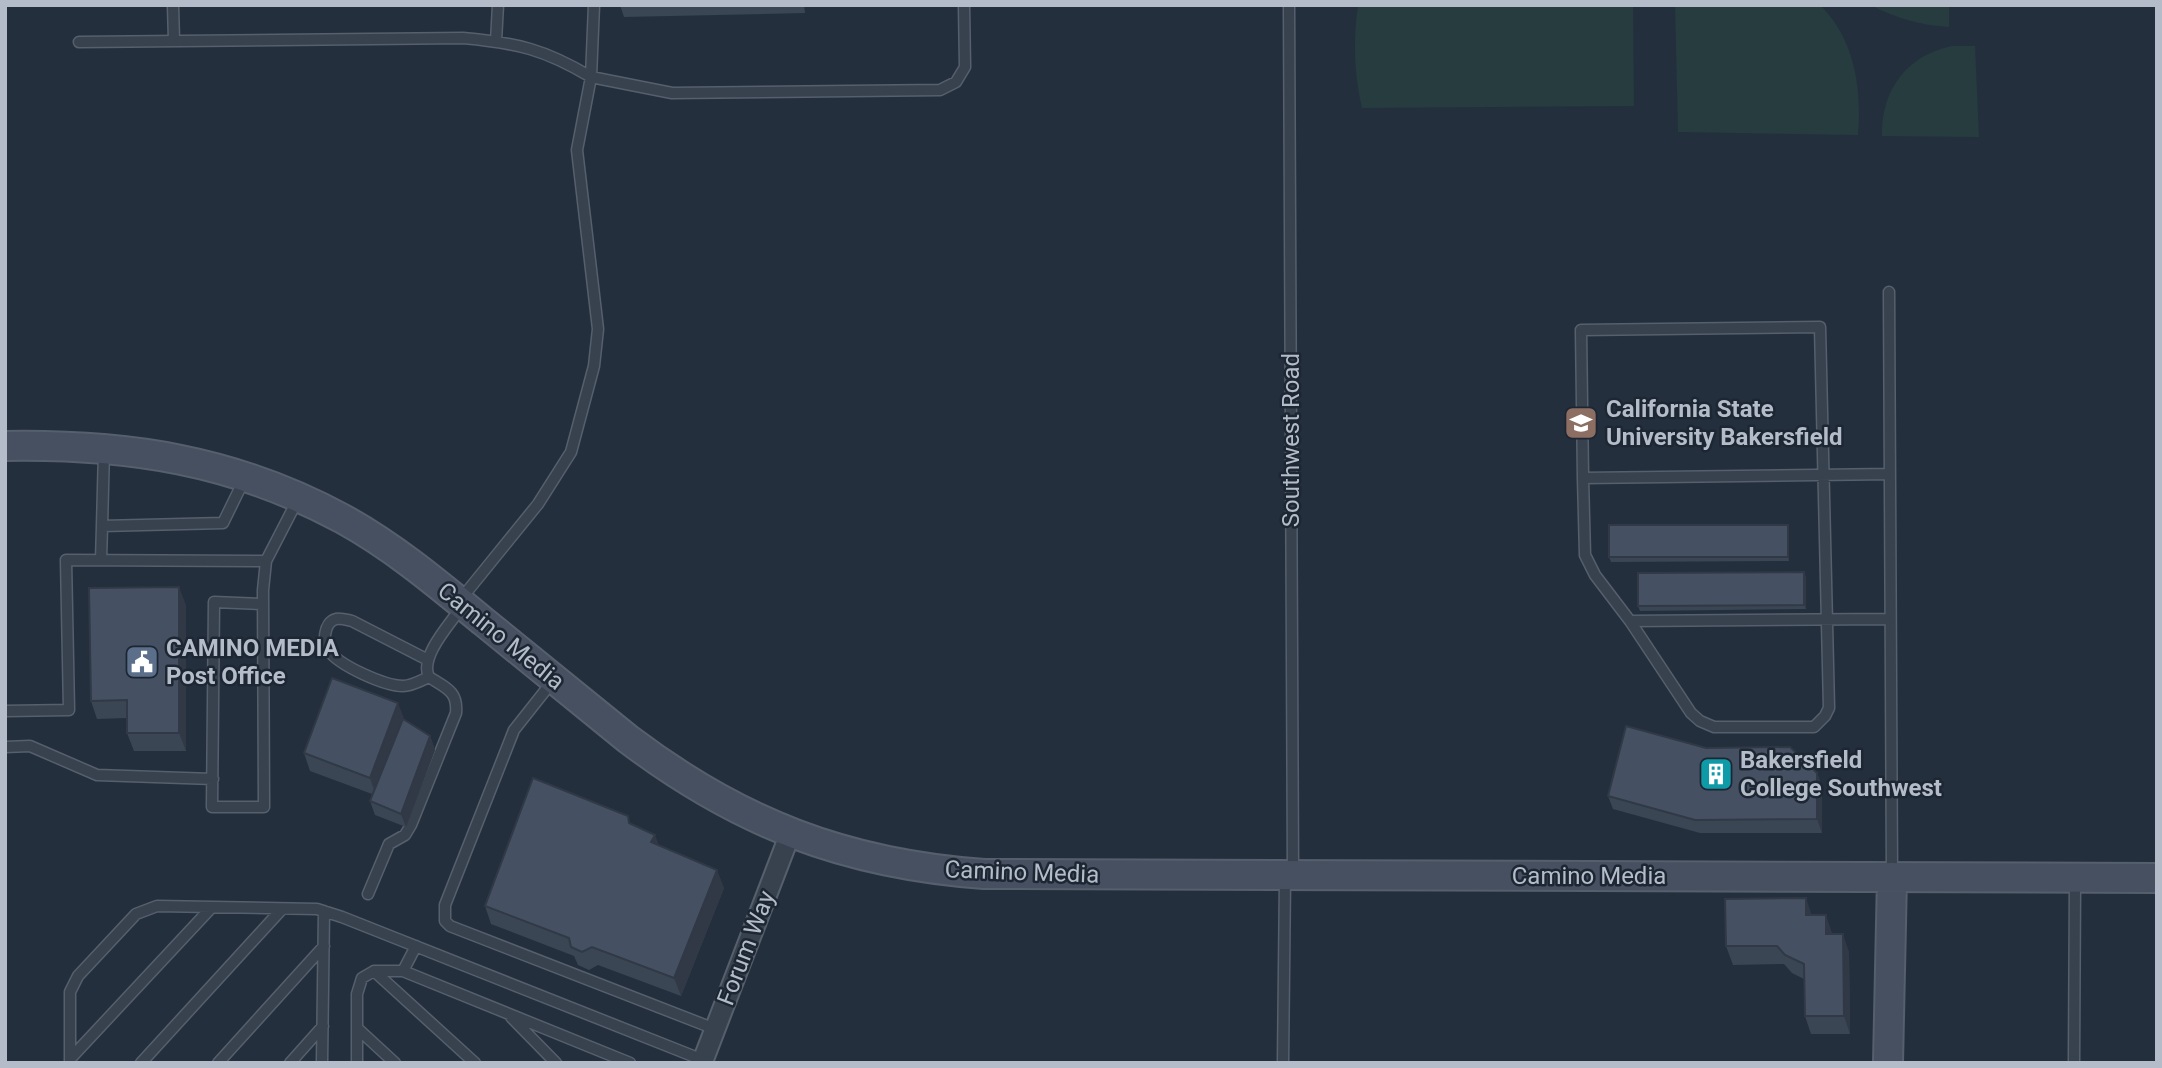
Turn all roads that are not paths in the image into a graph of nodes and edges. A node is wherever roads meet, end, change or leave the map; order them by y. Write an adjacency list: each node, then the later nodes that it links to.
1 (173, 5): 6 (lane)
2 (498, 5): 7 (lane)
3 (594, 5): 9 (lane)
4 (964, 5): 9 (lane)
5 (1289, 5): 33 (lane, Southwest Road)
6 (174, 41): 7 (lane); 8 (lane)
7 (496, 41): 9 (lane)
8 (79, 42)
9 (592, 77): 21 (lane)
10 (1889, 292): 13 (lane)
11 (5, 446): 12 (street, Camino Media)
12 (104, 447): 15 (street, Camino Media); 18 (lane)
13 (1890, 474): 14 (lane); 23 (lane)
14 (1824, 475): 16 (lane); 16 (lane); 24 (lane)
15 (246, 477): 17 (street, Camino Media); 18 (lane)
16 (1583, 478): 25 (lane)
17 (299, 497): 20 (lane); 21 (street, Camino Media)
18 (102, 526): 19 (lane)
19 (101, 560): 20 (lane); 29 (lane)
20 (266, 561): 22 (lane)
21 (461, 603): 26 (lane); 28 (street, Camino Media)
22 (263, 604): 31 (lane); 31 (lane)
23 (1890, 619): 24 (lane); 34 (lane)
24 (1827, 620): 25 (lane); 25 (lane)
25 (1630, 621)
26 (428, 660): 27 (lane); 27 (lane)
27 (429, 677): 37 (lane)
28 (554, 679): 32 (street, Camino Media); 48 (lane)
29 (5, 711)
30 (5, 747): 31 (lane)
31 (213, 779)
32 (790, 834): 33 (street, Camino Media); 48 (street, Forum Way)
33 (1289, 875): 34 (street, Camino Media); 60 (lane, Southwest Road)
34 (1892, 877): 35 (street, Camino Media); 61 (street)
35 (2075, 878): 36 (street, Camino Media); 62 (lane)
36 (2157, 878)
37 (368, 894)
38 (212, 907): 39 (lane); 49 (lane); 49 (lane)
39 (282, 909): 40 (lane); 51 (lane)
40 (324, 911): 41 (lane); 42 (lane)
41 (324, 946): 46 (lane); 52 (lane)
42 (415, 946): 44 (lane); 50 (lane)
43 (374, 971): 44 (lane); 47 (lane); 57 (lane)
44 (403, 971): 45 (lane)
45 (508, 1014): 58 (lane); 59 (lane)
46 (323, 1026): 53 (lane); 54 (lane)
47 (357, 1028): 55 (lane); 56 (lane)
48 (715, 1029): 50 (street, Forum Way)
49 (70, 1061)
50 (702, 1061)
51 (141, 1063)
52 (218, 1063)
53 (290, 1063)
54 (322, 1063)
55 (357, 1063)
56 (395, 1063)
57 (475, 1063)
58 (556, 1063)
59 (629, 1063)
60 (1283, 1063)
61 (1888, 1063)
62 (2074, 1063)

